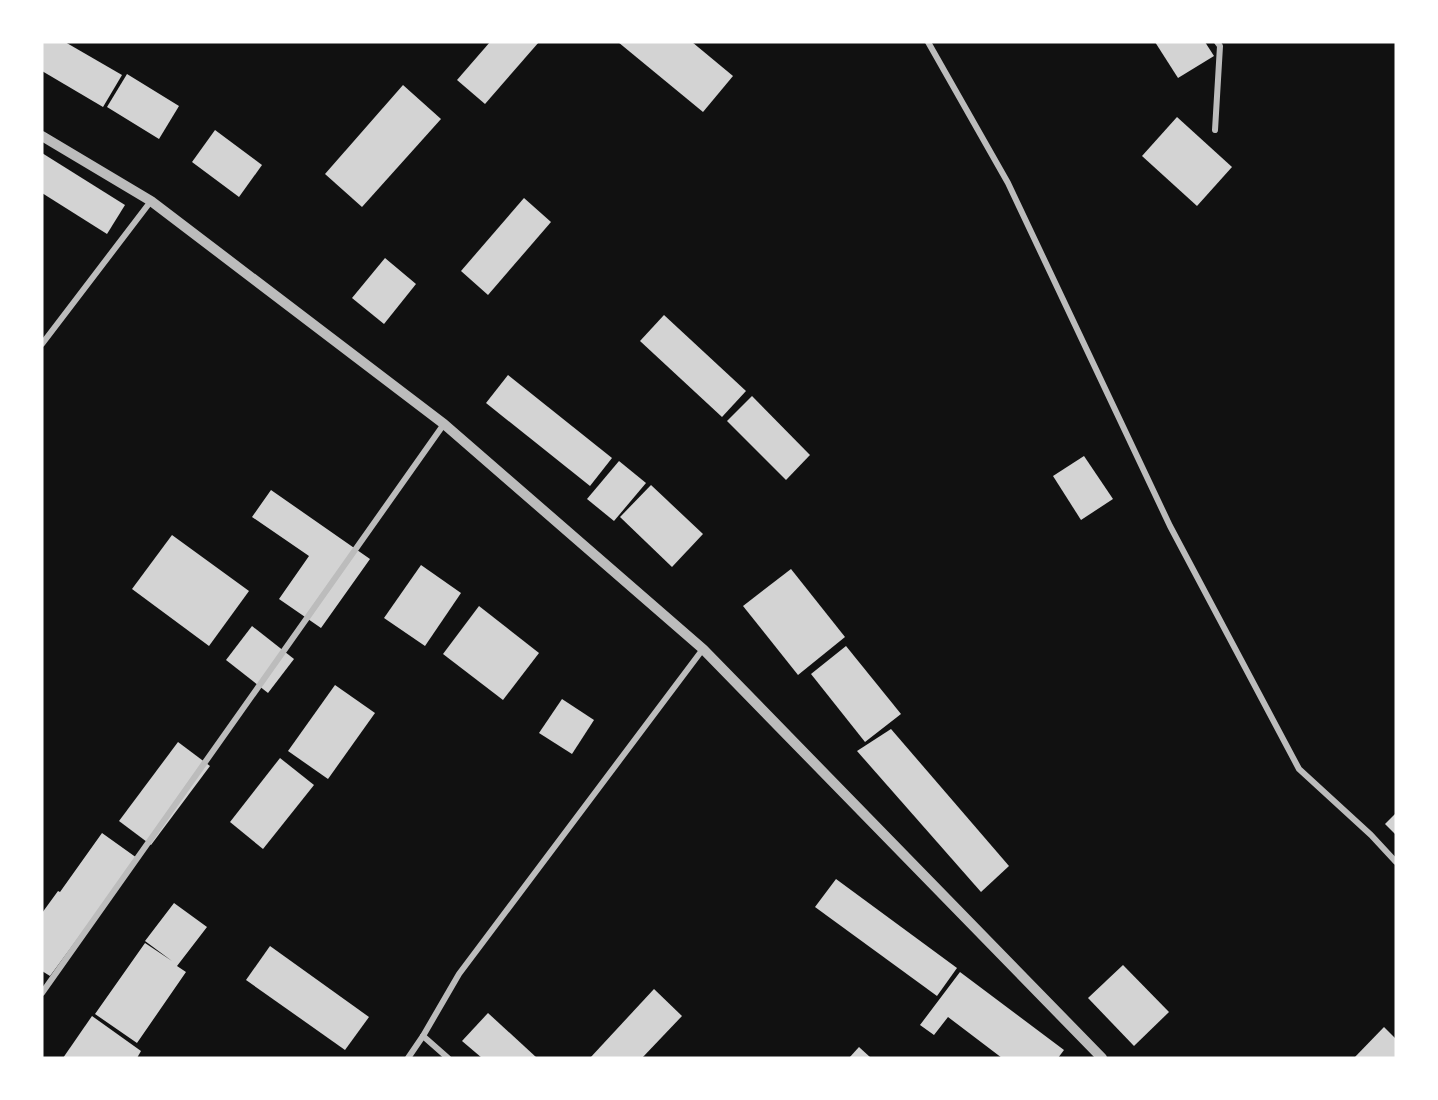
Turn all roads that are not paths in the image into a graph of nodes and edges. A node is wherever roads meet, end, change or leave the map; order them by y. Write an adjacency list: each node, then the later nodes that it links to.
1 (928, 42): 9 (street)
2 (1217, 42): 3 (street)
3 (1215, 130)
4 (42, 136): 5 (street)
5 (151, 201): 6 (street); 7 (street)
6 (42, 344)
7 (444, 424): 8 (street); 10 (street)
8 (703, 649): 11 (street); 14 (street)
9 (1396, 862)
10 (42, 993)
11 (423, 1036): 12 (street); 13 (street)
12 (408, 1058)
13 (448, 1058)
14 (1102, 1058)

